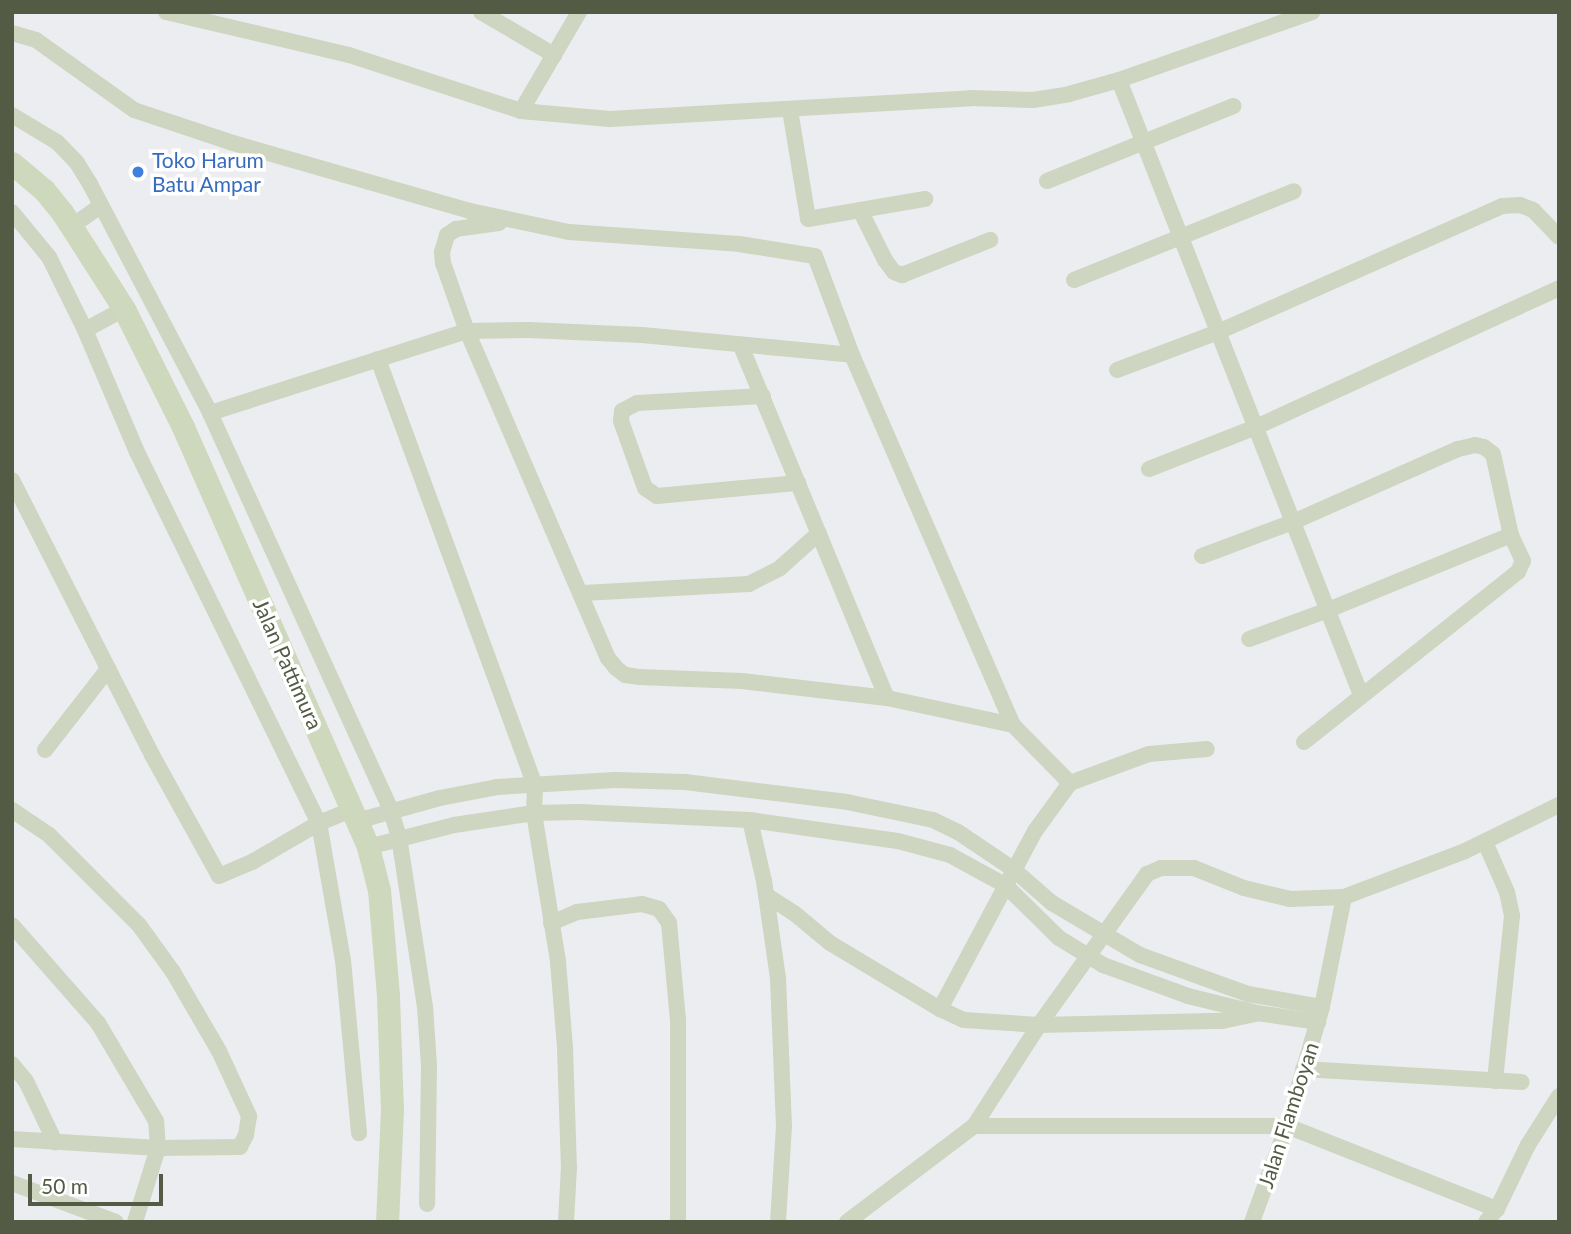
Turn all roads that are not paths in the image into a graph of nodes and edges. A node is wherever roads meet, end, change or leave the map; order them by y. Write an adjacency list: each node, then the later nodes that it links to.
1 (166, 12): 10 (street)
2 (481, 12): 6 (street)
3 (579, 12): 6 (street)
4 (1312, 12): 7 (street)
5 (12, 33): 20 (street)
6 (554, 55): 10 (street)
7 (1119, 80): 9 (street); 12 (street)
8 (1234, 106): 12 (street)
9 (790, 110): 10 (street); 18 (street)
10 (521, 111)
11 (12, 115): 17 (street)
12 (1145, 144): 14 (street); 23 (street)
13 (12, 163): 21 (street, Jalan Pattimura)
14 (1047, 181)
15 (1294, 191): 23 (street)
16 (925, 199): 18 (street)
17 (101, 206): 21 (street); 36 (street)
18 (860, 210): 24 (street)
19 (12, 212): 28 (street)
20 (519, 222): 29 (street); 32 (street)
21 (72, 226): 27 (street, Jalan Pattimura)
22 (1559, 237): 30 (street)
23 (1182, 239): 25 (street); 30 (street)
24 (990, 240)
25 (1074, 280)
26 (1559, 288): 37 (street)
27 (124, 309): 28 (street); 61 (street, Jalan Pattimura)
28 (85, 330): 63 (street)
29 (467, 331): 31 (street); 33 (street); 45 (street)
30 (1219, 332): 34 (street); 37 (street)
31 (741, 346): 32 (street); 35 (street)
32 (852, 355): 51 (street)
33 (378, 359): 36 (street); 56 (street)
34 (1117, 370)
35 (763, 396): 40 (street); 40 (street)
36 (210, 413): 59 (street)
37 (1256, 427): 38 (street); 41 (street)
38 (1149, 469)
39 (12, 480): 48 (street)
40 (799, 483): 42 (street)
41 (1293, 522): 43 (street); 44 (street); 46 (street)
42 (819, 533): 45 (street); 50 (street)
43 (1511, 535): 46 (street); 49 (street)
44 (1202, 556)
45 (583, 593): 50 (street)
46 (1328, 610): 47 (street); 49 (street)
47 (1249, 639)
48 (108, 669): 54 (street); 63 (street)
49 (1361, 695): 52 (street)
50 (887, 698): 51 (street)
51 (1013, 725): 55 (street)
52 (1304, 742)
53 (1208, 748): 55 (street)
54 (45, 750)
55 (1070, 783): 67 (street)
56 (535, 786): 59 (street); 60 (street); 67 (street)
57 (1559, 806): 65 (street)
58 (12, 810): 90 (street)
59 (391, 811): 61 (street); 64 (street)
60 (534, 813): 62 (street); 64 (street); 71 (street)
61 (354, 816): 63 (street); 66 (street, Jalan Pattimura)
62 (750, 820): 68 (street); 69 (street)
63 (319, 823): 87 (street)
64 (398, 837): 66 (street); 92 (street)
65 (1485, 842): 70 (street); 82 (street)
66 (368, 847): 96 (street, Jalan Pattimura)
67 (1013, 869): 68 (street); 73 (street)
68 (1005, 885): 74 (street); 76 (street)
69 (766, 895): 76 (street); 99 (street)
70 (1344, 897): 73 (street); 78 (street, Jalan Flamboyan)
71 (551, 923): 97 (street); 98 (street)
72 (12, 925): 90 (street)
73 (1103, 934): 74 (street); 75 (street)
74 (1087, 956): 77 (street); 79 (street)
75 (1278, 1000): 77 (street); 78 (street)
76 (940, 1009): 79 (street)
77 (1257, 1013): 78 (street); 79 (street)
78 (1320, 1015): 81 (street, Jalan Flamboyan)
79 (1039, 1025): 85 (street)
80 (12, 1064): 89 (street)
81 (1303, 1069): 82 (street); 86 (street, Jalan Flamboyan)
82 (1495, 1081): 83 (street)
83 (1522, 1082)
84 (1559, 1096): 93 (street)
85 (974, 1126): 86 (street); 100 (street)
86 (1287, 1126): 93 (street); 101 (street, Jalan Flamboyan)
87 (359, 1133)
88 (12, 1139): 89 (street)
89 (55, 1142): 90 (street)
90 (158, 1148): 95 (street)
91 (12, 1183): 94 (street)
92 (427, 1204)
93 (1497, 1209): 102 (street)
94 (116, 1222)
95 (135, 1222)
96 (387, 1222)
97 (566, 1222)
98 (678, 1222)
99 (778, 1222)
100 (847, 1222)
101 (1252, 1222)
102 (1486, 1222)

